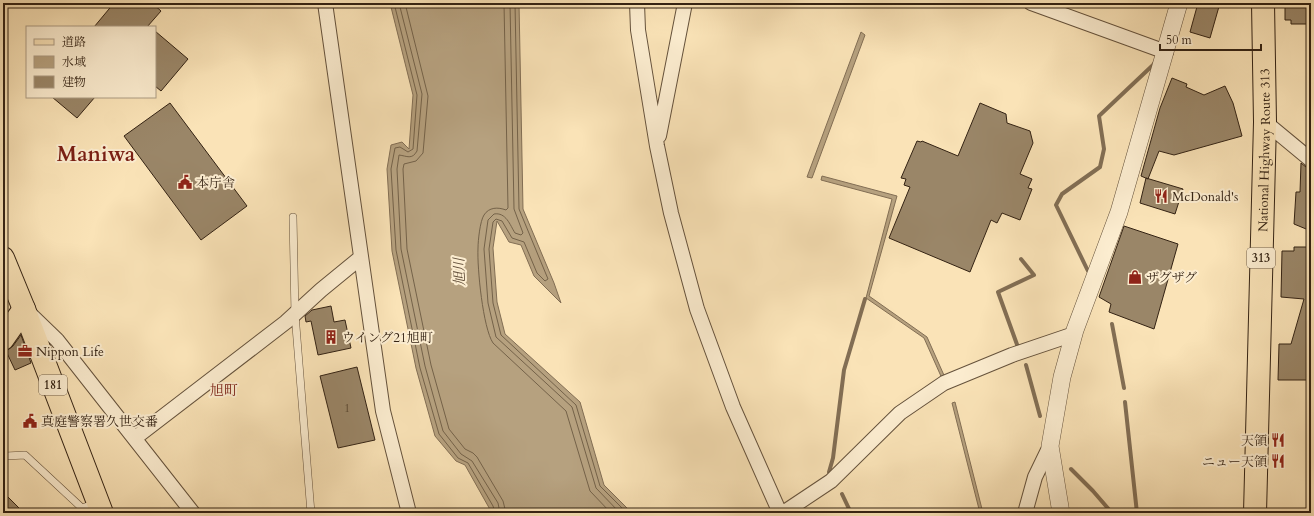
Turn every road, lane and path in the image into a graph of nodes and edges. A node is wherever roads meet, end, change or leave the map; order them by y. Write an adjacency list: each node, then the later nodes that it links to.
1 (326, 3): 13 (street)
2 (637, 3): 9 (street)
3 (685, 3): 9 (street)
4 (1031, 3): 7 (street)
5 (1179, 3): 7 (street)
6 (1263, 3): 8 (main road, National Highway Route 313 / 313)
7 (1166, 52): 16 (street)
8 (1265, 122): 10 (street); 29 (main road, National Highway Route 313 / 313)
9 (657, 146): 26 (street)
10 (1311, 160)
11 (293, 217): 15 (lane)
12 (3, 258): 14 (main road, 181)
13 (360, 258): 15 (street); 25 (street)
14 (24, 308): 17 (main road); 18 (main road, 181)
15 (294, 314): 19 (street); 24 (lane)
16 (1074, 334): 20 (street); 26 (street)
17 (3, 339)
18 (48, 343): 19 (street); 22 (main road, 181)
19 (135, 438): 23 (street)
20 (1050, 446): 27 (street); 28 (street)
21 (3, 460): 22 (lane)
22 (100, 508)
23 (186, 510)
24 (311, 513)
25 (409, 513)
26 (782, 513)
27 (1025, 513)
28 (1060, 513)
29 (1255, 513)

